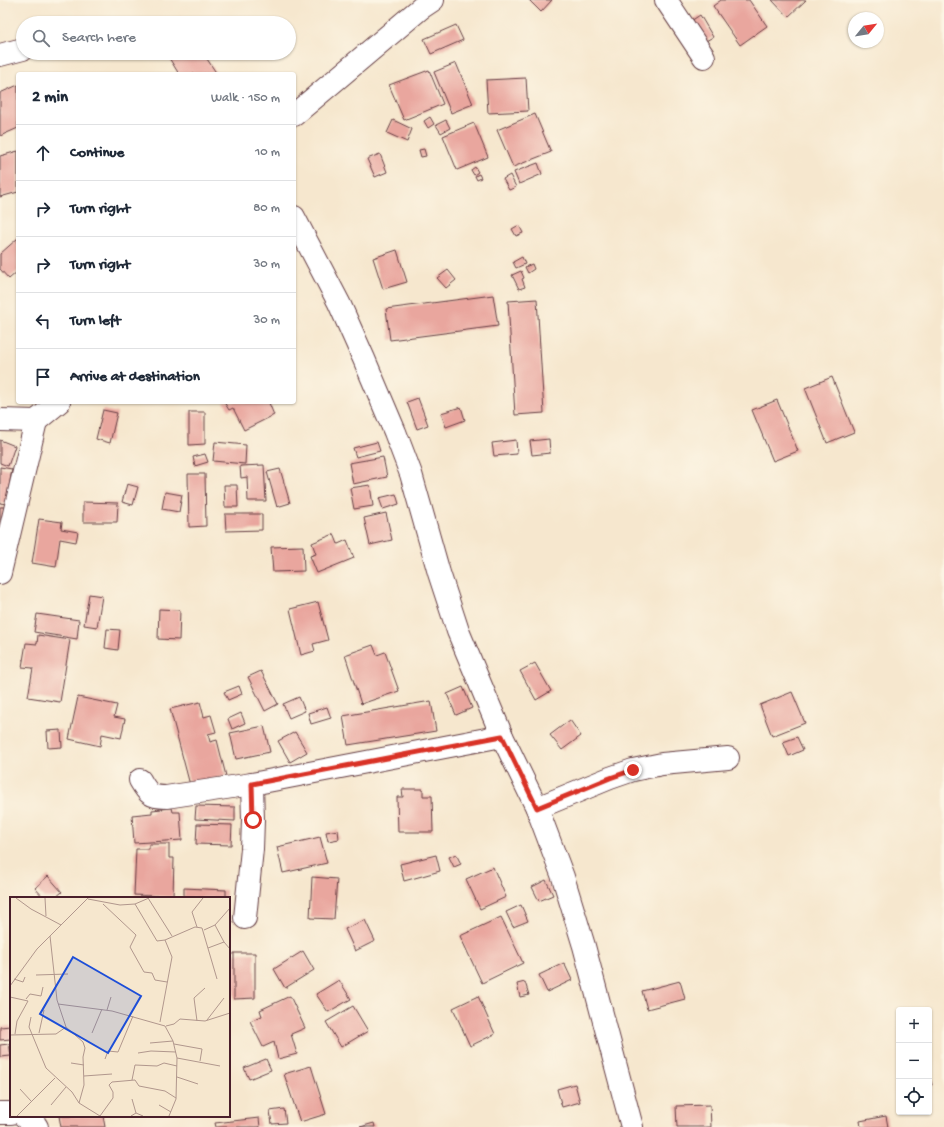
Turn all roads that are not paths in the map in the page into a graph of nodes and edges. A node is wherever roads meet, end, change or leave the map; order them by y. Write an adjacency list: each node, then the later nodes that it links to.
1 (433, 0): 6 (street)
2 (666, 0): 5 (street)
3 (16, 51): 4 (street)
4 (0, 55)
5 (704, 57)
6 (296, 113)
7 (296, 221): 12 (street)
8 (57, 404): 10 (street)
9 (0, 420): 10 (street)
10 (36, 421): 11 (street)
11 (0, 573)
12 (502, 736): 15 (street); 16 (street)
13 (728, 758): 16 (street)
14 (140, 780): 15 (street)
15 (252, 784): 17 (street)
16 (537, 808): 20 (street)
17 (245, 918)
18 (25, 1117): 19 (street)
19 (38, 1127)
20 (632, 1127)

